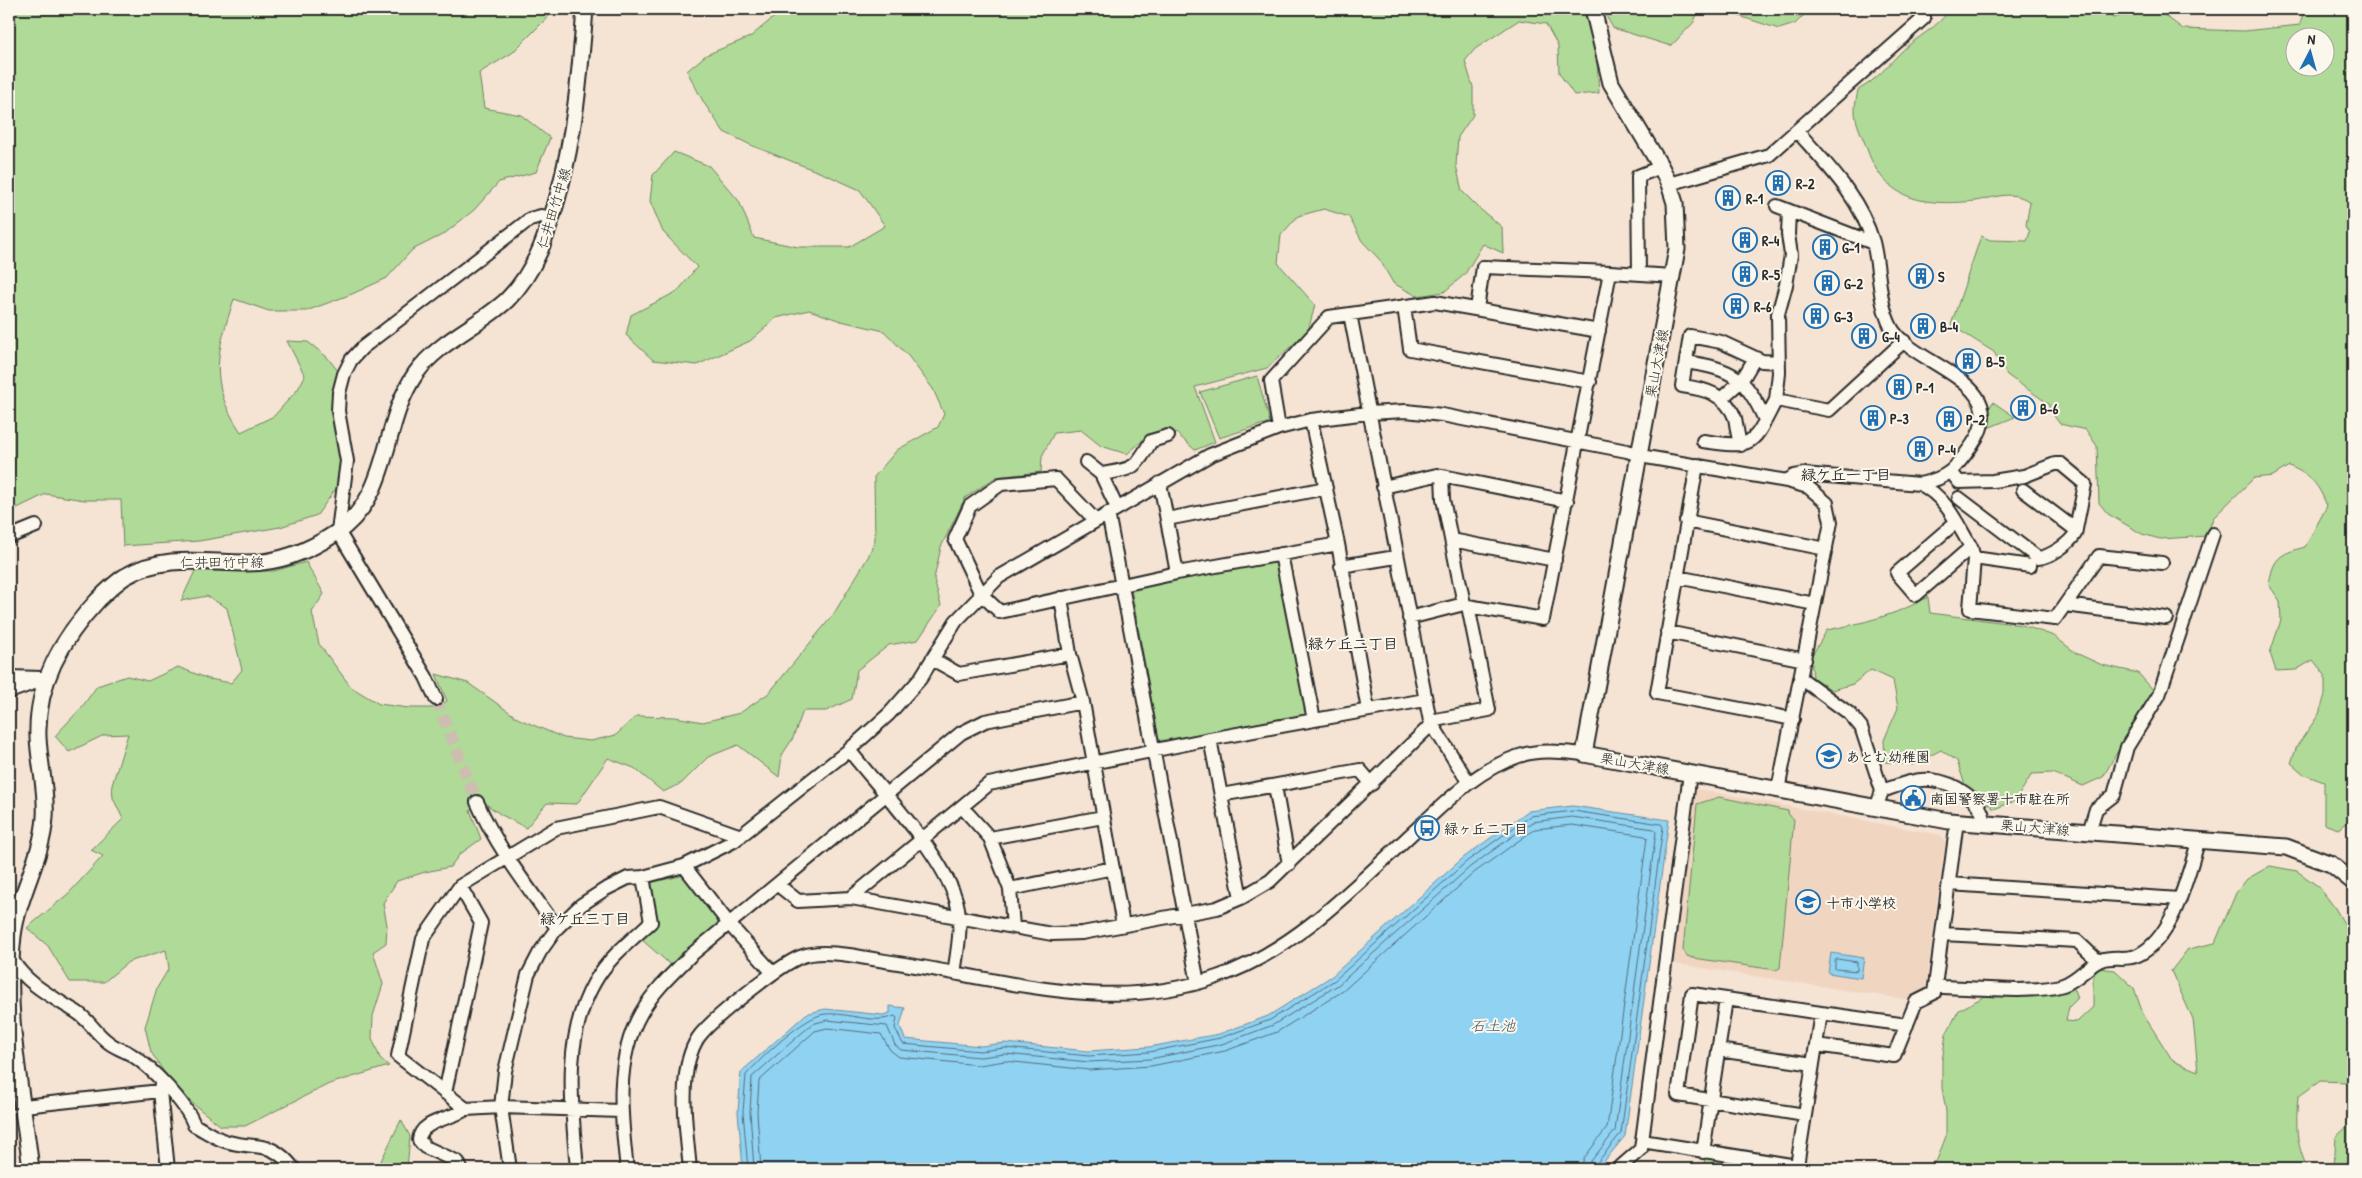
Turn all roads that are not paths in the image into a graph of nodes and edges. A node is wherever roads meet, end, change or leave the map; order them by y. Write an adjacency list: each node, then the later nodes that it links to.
1 (585, 9): 9 (main road, 仁井田竹中線)
2 (1593, 9): 5 (main road, 栗山大津線)
3 (1918, 9): 4 (street)
4 (1797, 131): 6 (street); 10 (street)
5 (1661, 166): 6 (main road, 栗山大津線); 12 (street)
6 (1669, 184): 13 (main road, 栗山大津線)
7 (1777, 206): 8 (street)
8 (1789, 211): 10 (street); 21 (street)
9 (552, 218): 55 (main road, 仁井田竹中線); 55 (street)
10 (1873, 243): 18 (street)
11 (1610, 272): 12 (street); 15 (street); 17 (street)
12 (1639, 274): 13 (street)
13 (1673, 276): 34 (main road, 栗山大津線)
14 (1404, 306): 15 (street); 16 (street); 23 (street)
15 (1477, 309): 17 (street)
16 (1350, 314): 26 (street); 29 (street)
17 (1599, 331): 23 (street)
18 (1904, 341): 25 (street); 37 (street)
19 (1755, 358): 20 (street); 21 (street); 22 (street)
20 (1686, 362): 22 (street); 24 (street)
21 (1779, 362): 25 (street)
22 (1742, 380): 24 (street); 28 (street)
23 (1590, 382): 32 (street)
24 (1722, 398): 33 (street)
25 (1776, 400): 28 (street)
26 (1368, 413): 27 (street); 32 (street); 43 (street)
27 (1311, 420): 29 (street); 44 (street)
28 (1765, 420): 33 (street)
29 (1279, 428): 41 (street)
30 (1168, 436): 38 (street)
31 (1704, 441): 33 (street)
32 (1578, 442): 34 (street); 47 (street)
33 (1741, 445)
34 (1638, 455): 36 (street); 96 (main road, 栗山大津線)
35 (1086, 462): 38 (street)
36 (1697, 465): 40 (street); 51 (street)
37 (1951, 472): 42 (street); 54 (street)
38 (1101, 474): 48 (street)
39 (1442, 476): 43 (street); 47 (street); 58 (street)
40 (1786, 481): 42 (street); 60 (street)
41 (1160, 483): 48 (street); 49 (street)
42 (1920, 484): 52 (street)
43 (1383, 487): 63 (street)
44 (1326, 488): 49 (street); 59 (street)
45 (2023, 490): 54 (street)
46 (1959, 498): 54 (street)
47 (1567, 501): 64 (street)
48 (1112, 510): 50 (street); 70 (street)
49 (1167, 519): 68 (street)
50 (1095, 520): 71 (street); 71 (street)
51 (1686, 521): 60 (street); 69 (street)
52 (1956, 522): 61 (street); 61 (street)
53 (36, 526): 57 (street)
54 (2076, 530)
55 (338, 531): 83 (main road, 仁井田竹中線); 86 (street)
56 (2213, 534): 112 (street)
57 (9, 537)
58 (1452, 540): 64 (street); 74 (street)
59 (1338, 544): 62 (street); 66 (street)
60 (1826, 548): 73 (street)
61 (1973, 553): 67 (street); 75 (street)
62 (1281, 554): 68 (street); 91 (street)
63 (1396, 557): 66 (street); 76 (street)
64 (1555, 560): 74 (street)
65 (2162, 563): 75 (street)
66 (1341, 566): 89 (street)
67 (2030, 566)
68 (1177, 573): 70 (street)
69 (1677, 577): 73 (street); 78 (street)
70 (1122, 584): 72 (street); 95 (street)
71 (981, 594): 72 (street); 80 (street)
72 (1061, 598): 79 (street)
73 (1815, 604): 81 (street)
74 (1466, 605): 76 (street); 92 (street)
75 (2065, 605): 77 (street)
76 (1409, 618): 87 (street)
77 (2166, 618)
78 (1667, 632): 81 (street); 90 (street)
79 (1070, 654): 80 (street); 88 (street)
80 (932, 659): 94 (street)
81 (1805, 660): 84 (street)
82 (9, 677): 83 (street)
83 (47, 678): 85 (street); 137 (main road, 仁井田竹中線)
84 (1802, 680): 90 (street); 103 (street)
85 (9, 692)
86 (436, 699)
87 (1425, 700): 89 (street); 92 (street)
88 (1083, 702): 97 (street); 105 (street)
89 (1368, 710): 91 (street)
90 (1793, 719): 102 (street)
91 (1314, 720): 93 (street)
92 (1431, 723): 99 (street); 100 (street)
93 (1210, 739): 95 (street); 104 (street)
94 (849, 750): 105 (street); 113 (street)
95 (1154, 751): 97 (street); 130 (street)
96 (1584, 754): 98 (main road, 栗山大津線); 99 (street)
97 (1094, 764): 107 (street); 109 (street)
98 (1690, 773): 102 (main road, 栗山大津線); 158 (street)
99 (1469, 783): 141 (street)
100 (1372, 784): 101 (street); 118 (street)
101 (1274, 786): 104 (street); 118 (street)
102 (1778, 790): 108 (main road, 栗山大津線)
103 (1882, 791): 108 (street); 111 (street)
104 (1221, 795): 128 (street)
105 (886, 797): 116 (street); 124 (street)
106 (477, 802): 117 (street)
107 (962, 807): 114 (street); 116 (street)
108 (1876, 809): 110 (main road, 栗山大津線)
109 (1103, 817): 114 (street); 120 (street)
110 (1957, 821): 111 (main road, 栗山大津線); 123 (street)
111 (1984, 823): 112 (main road, 栗山大津線)
112 (2088, 832): 115 (main road, 栗山大津線)
113 (741, 836): 117 (street); 119 (street)
114 (990, 838): 126 (street)
115 (2199, 839): 122 (main road, 栗山大津線); 129 (street)
116 (922, 840): 127 (street); 131 (street)
117 (506, 856): 125 (street); 135 (street)
118 (1289, 864): 128 (street)
119 (684, 866): 121 (street); 132 (street)
120 (1113, 868): 126 (street); 133 (street)
121 (643, 877): 135 (street); 155 (street)
122 (2353, 882)
123 (1949, 884): 129 (street); 136 (street)
124 (778, 885): 127 (street); 132 (street)
125 (460, 886): 150 (street); 150 (street)
126 (1010, 889): 134 (street)
127 (851, 898): 131 (street)
128 (1241, 898): 130 (street)
129 (2180, 899): 138 (street)
130 (1183, 914): 133 (street); 141 (street)
131 (959, 918): 134 (street); 140 (street)
132 (730, 925): 139 (street); 156 (street)
133 (1123, 925): 134 (street)
134 (1014, 927)
135 (557, 928): 153 (street)
136 (1942, 934): 138 (street); 142 (street)
137 (11, 958): 149 (street); 152 (main road, 仁井田竹中線)
138 (2098, 961): 142 (street)
139 (773, 973): 140 (street); 167 (street)
140 (954, 973): 141 (street)
141 (1198, 983)
142 (1935, 986): 145 (street)
143 (1726, 999): 144 (street); 147 (street); 151 (street)
144 (1821, 1013): 145 (street); 146 (street)
145 (1907, 1025): 146 (street)
146 (1816, 1045): 148 (street)
147 (1718, 1050): 148 (street); 151 (street)
148 (1813, 1064): 157 (street)
149 (160, 1087): 152 (street); 161 (street); 162 (street)
150 (445, 1093): 154 (street)
151 (1711, 1100): 157 (street); 159 (street)
152 (24, 1106): 160 (main road, 仁井田竹中線)
153 (500, 1107): 154 (street); 155 (street); 164 (street)
154 (466, 1109): 163 (street)
155 (572, 1109): 156 (street); 165 (street)
156 (620, 1111): 166 (street)
157 (1805, 1114): 159 (street)
158 (1642, 1141): 159 (street); 168 (street)
159 (1703, 1152)
160 (32, 1169)
161 (168, 1169)
162 (294, 1169)
163 (461, 1169)
164 (510, 1169)
165 (577, 1169)
166 (627, 1169)
167 (690, 1169)
168 (1618, 1169)

